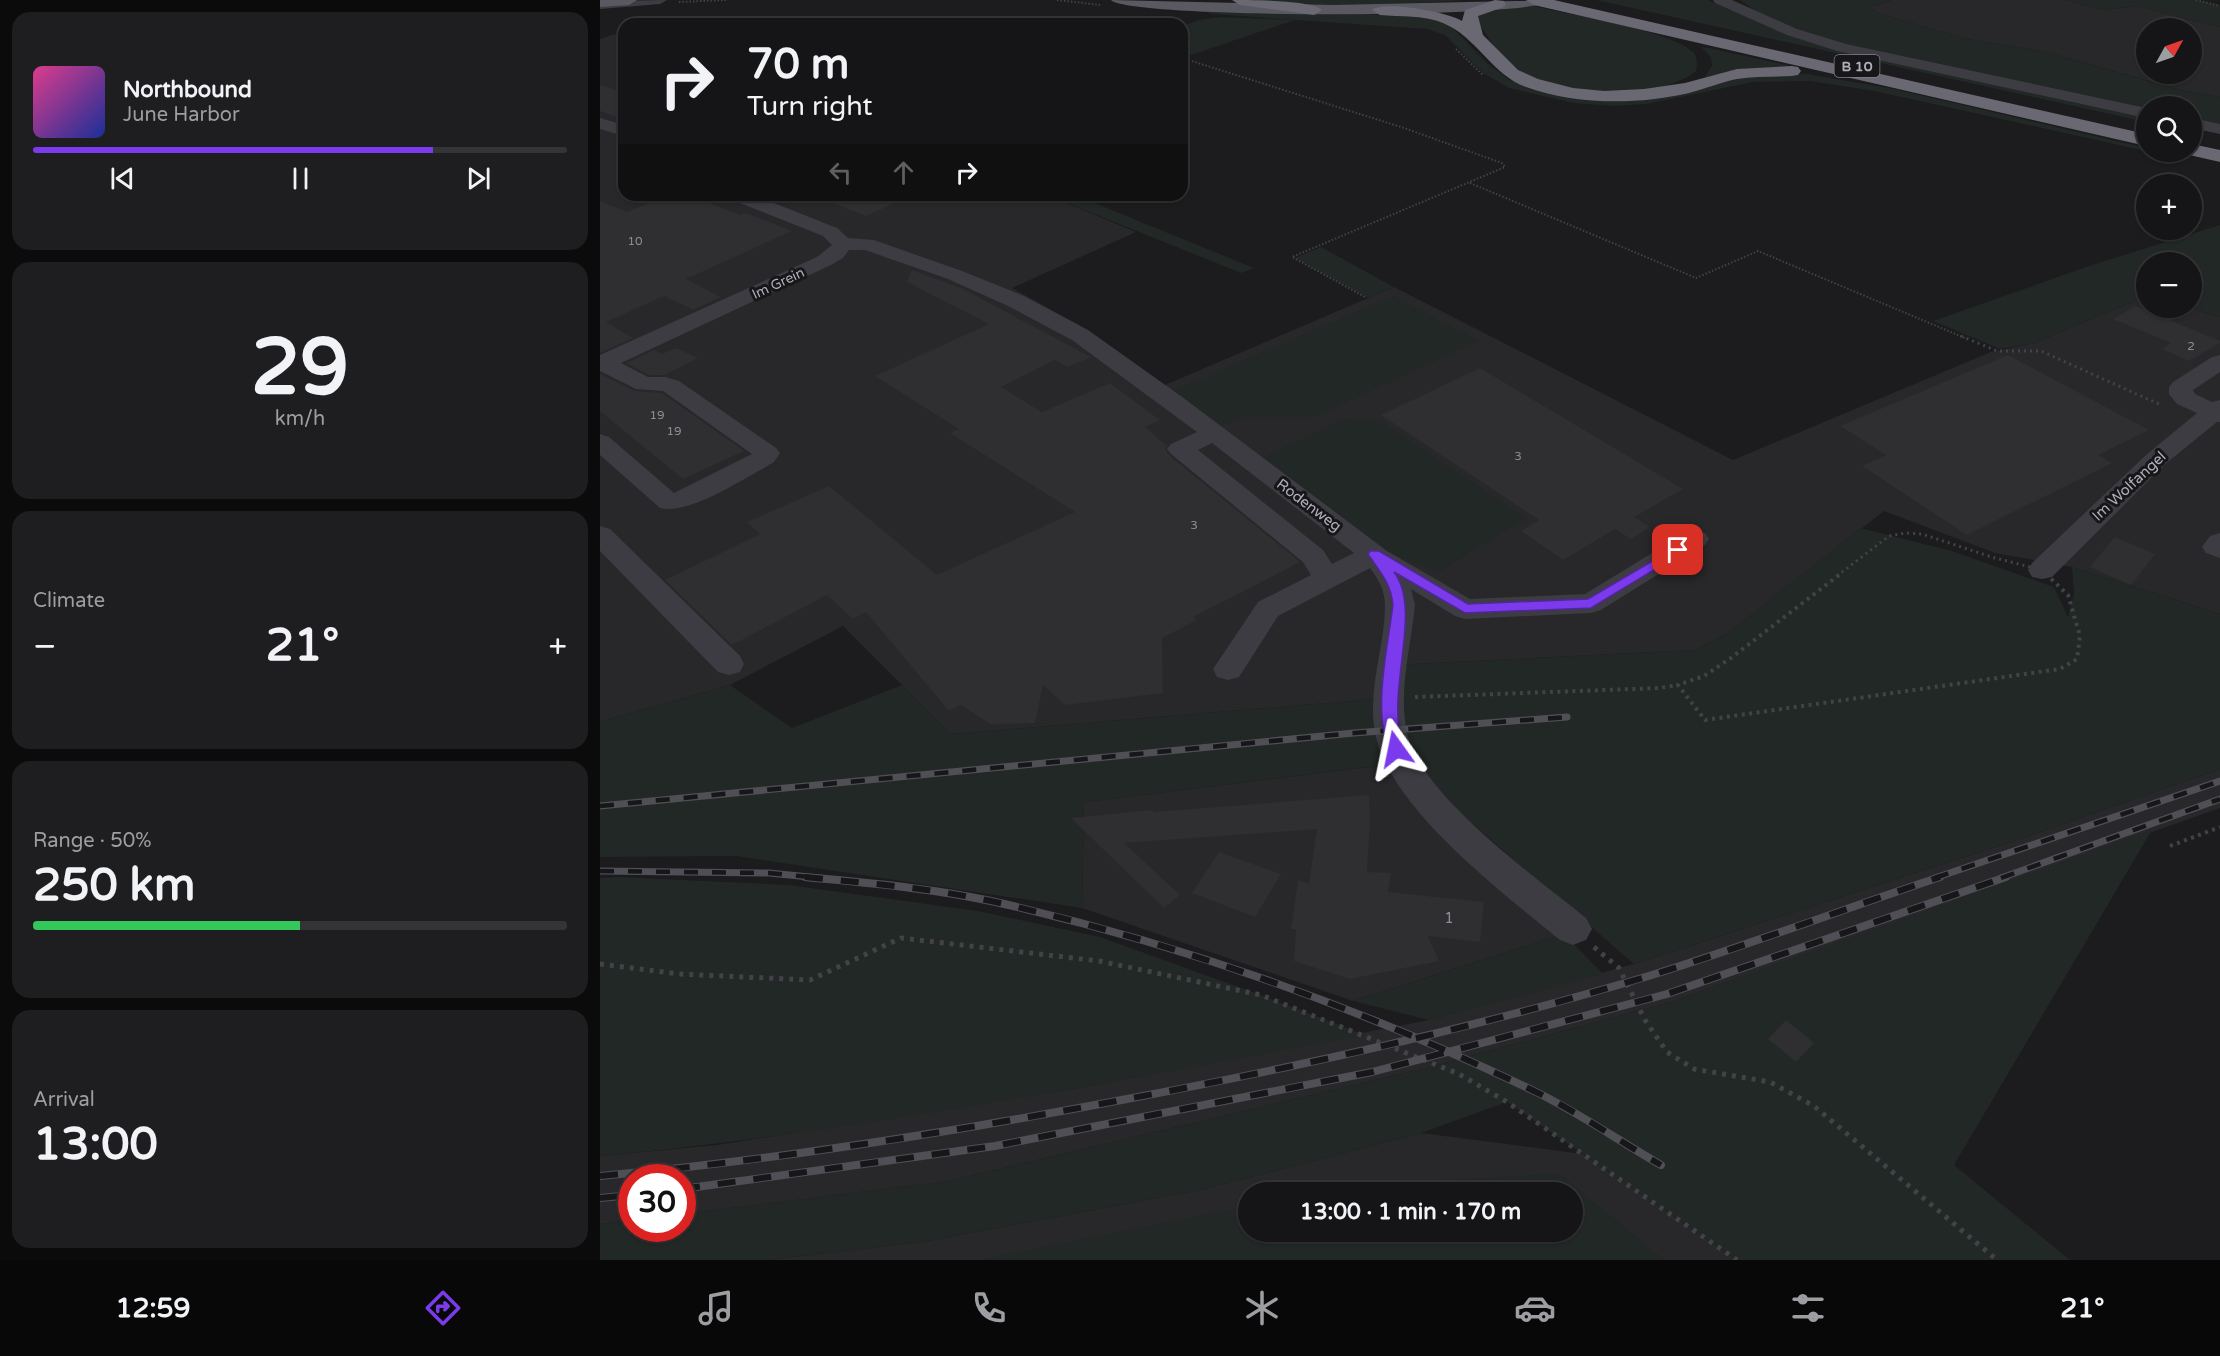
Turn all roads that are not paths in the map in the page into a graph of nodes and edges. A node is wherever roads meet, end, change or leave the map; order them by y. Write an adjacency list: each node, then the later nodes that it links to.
1 (629, 0): 10 (main road)
2 (660, 0): 10 (street)
3 (1119, 0): 12 (main road)
4 (1240, 0): 12 (highway)
5 (1534, 0): 16 (highway)
6 (1546, 0): 11 (main road)
7 (1567, 0): 23 (highway, B 10)
8 (1720, 0): 14 (street)
9 (1736, 0): 14 (street)
10 (600, 3)
11 (1504, 4): 13 (main road); 15 (highway)
12 (1314, 10): 13 (main road)
13 (1380, 10): 15 (highway)
14 (1755, 16): 19 (street)
15 (1474, 37): 18 (highway)
16 (1705, 54): 17 (highway, B 10); 18 (highway)
17 (1906, 86): 18 (highway); 25 (highway, B 10)
18 (1666, 90)
19 (2136, 111)
20 (600, 123): 22 (street)
21 (2202, 125): 24 (street)
22 (618, 129)
23 (2136, 129)
24 (2220, 129)
25 (2136, 138)
26 (2202, 143): 27 (highway)
27 (2220, 147)
28 (2202, 152): 29 (highway)
29 (2220, 156)
30 (752, 201): 31 (street)
31 (843, 244): 33 (street, Im Grein); 35 (street, Rodenweg)
32 (2220, 362): 34 (street)
33 (602, 363): 36 (street)
34 (2213, 414): 42 (street, Im Wolfangel)
35 (1214, 433): 41 (street, Rodenweg); 43 (street)
36 (600, 442)
37 (600, 535): 44 (street)
38 (1695, 539): 41 (street)
39 (2220, 542): 40 (street)
40 (2220, 549)
41 (1374, 554): 43 (street); 46 (street, Rodenweg)
42 (2042, 570)
43 (1326, 578): 45 (street)
44 (729, 664)
45 (1228, 669)
46 (1573, 929)

